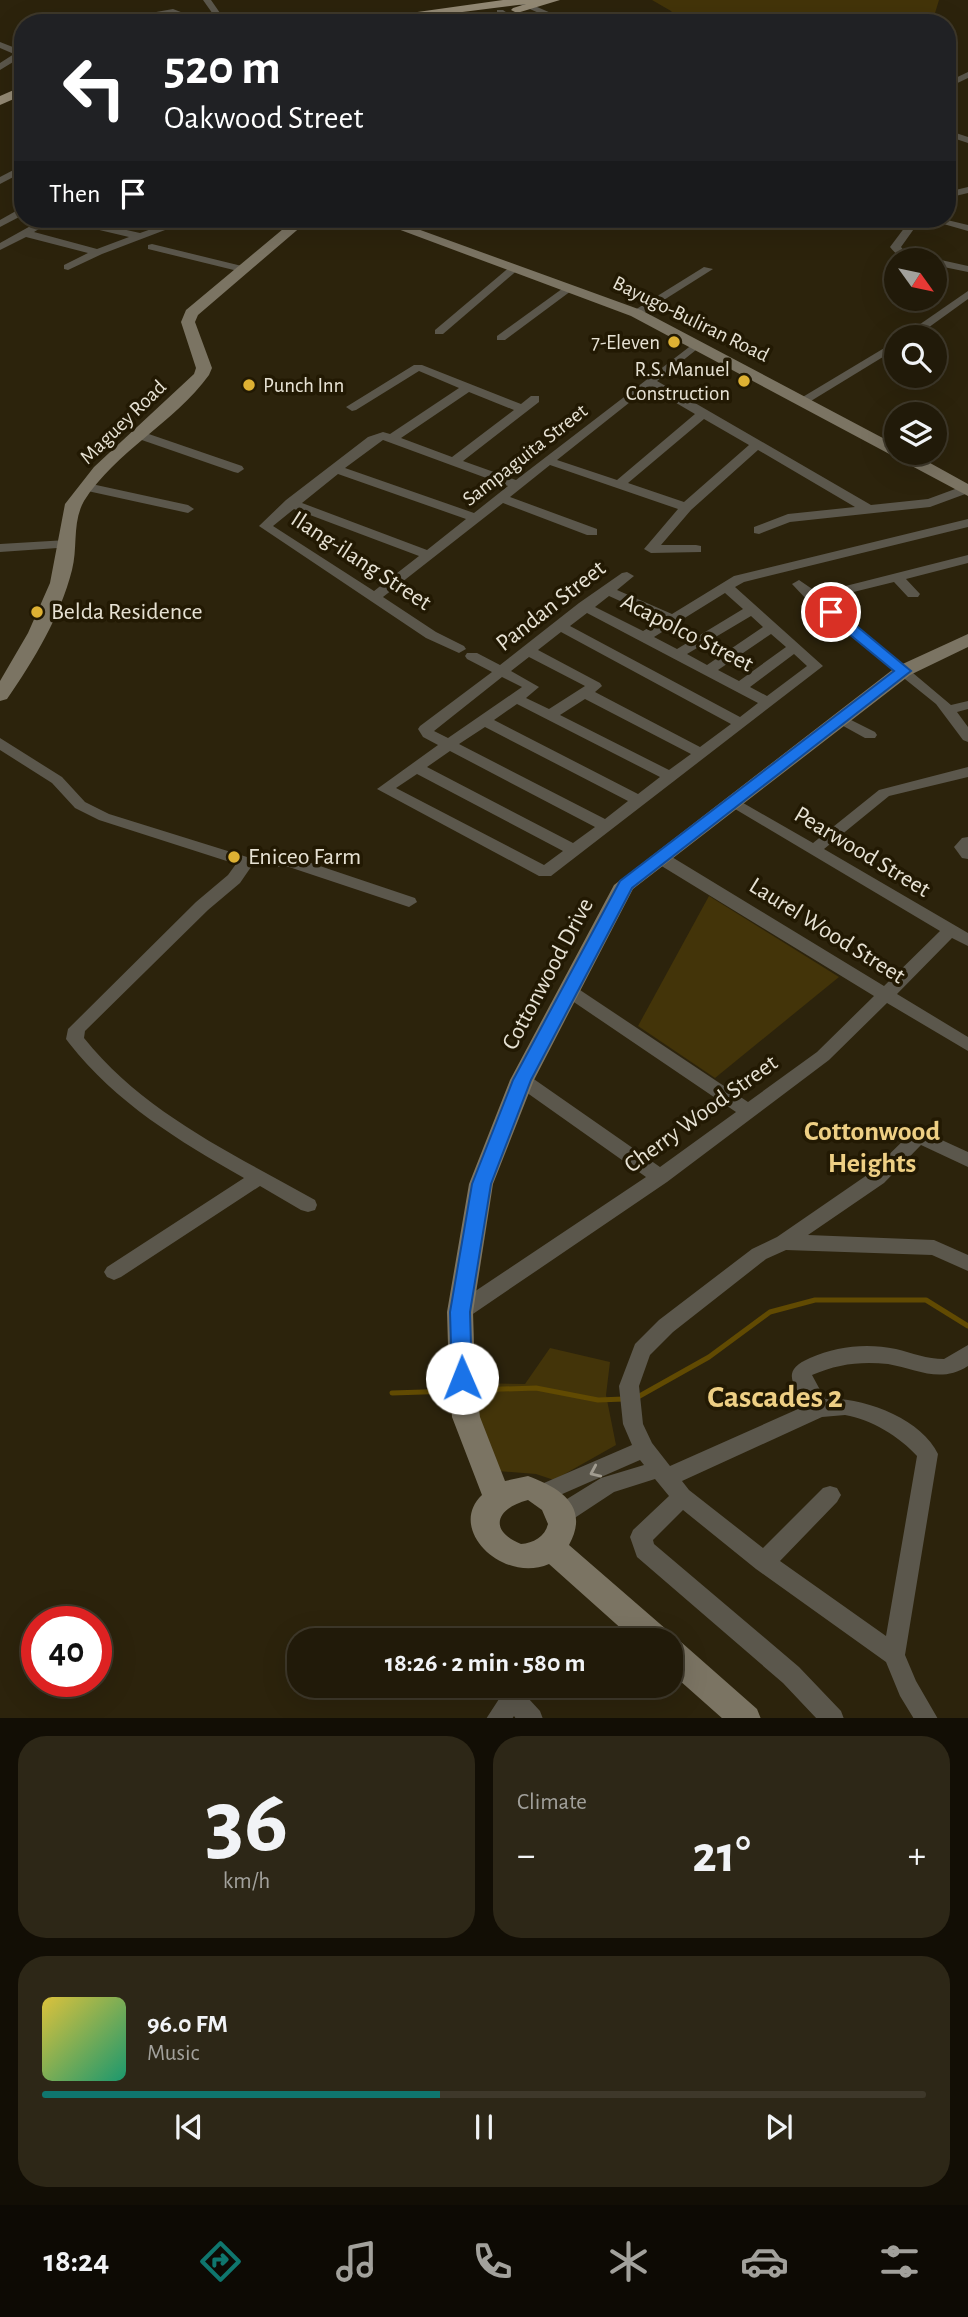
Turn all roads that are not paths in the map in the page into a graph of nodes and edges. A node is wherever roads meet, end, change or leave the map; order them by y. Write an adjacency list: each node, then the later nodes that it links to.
1 (554, 0): 2 (main road)
2 (525, 2): 3 (main road); 6 (main road); 9 (street)
3 (500, 12): 7 (main road); 8 (street)
4 (157, 14): 5 (street)
5 (178, 14)
6 (422, 14)
7 (482, 14)
8 (503, 14)
9 (551, 14)
10 (34, 228): 16 (street)
11 (104, 228): 17 (street)
12 (163, 228): 17 (street)
13 (292, 228): 30 (street, Maguey Road)
14 (403, 228): 28 (street, Bayugo-Buliran Road)
15 (909, 228): 22 (street)
16 (25, 233): 19 (street); 24 (street)
17 (138, 236): 24 (street)
18 (188, 239): 23 (street)
19 (0, 247)
20 (152, 247): 23 (street)
21 (223, 248): 25 (street)
22 (896, 248)
23 (171, 251): 25 (street)
24 (98, 252): 27 (street)
25 (206, 260): 30 (street)
26 (947, 265): 31 (street)
27 (68, 267)
28 (515, 268): 32 (street, Bayugo-Buliran Road); 36 (street)
29 (708, 268): 34 (street)
30 (242, 269): 47 (street, Maguey Road)
31 (968, 269)
32 (570, 288): 34 (street, Bayugo-Buliran Road); 37 (street)
33 (968, 294): 35 (street)
34 (636, 313): 38 (street, Bayugo-Buliran Road)
35 (924, 325)
36 (439, 332)
37 (501, 338)
38 (697, 344): 40 (street, Sampaguita Street); 43 (street, Bayugo-Buliran Road)
39 (884, 351): 43 (street)
40 (649, 382): 46 (street); 52 (street, Sampaguita Street)
41 (469, 386): 44 (street); 45 (street); 48 (street)
42 (535, 399): 45 (street)
43 (803, 401): 50 (street, Bayugo-Buliran Road)
44 (352, 407)
45 (522, 410): 51 (street)
46 (703, 413): 49 (street); 57 (street)
47 (140, 435): 54 (street); 58 (street, Maguey Road)
48 (393, 438): 51 (street); 55 (street)
49 (758, 444): 62 (street); 63 (street)
50 (884, 446)
51 (455, 461): 56 (street)
52 (549, 461): 56 (street, Sampaguita Street); 57 (street)
53 (920, 465): 59 (street, Bayugo-Buliran Road)
54 (238, 469)
55 (336, 469): 61 (street); 65 (street)
56 (517, 485): 60 (street, Sampaguita Street)
57 (619, 485): 62 (street)
58 (87, 487): 64 (street); 69 (street, Maguey Road)
59 (967, 490): 63 (street)
60 (502, 498): 65 (street, Sampaguita Street); 68 (street)
61 (290, 503): 72 (street); 80 (street, Ilang-ilang Street)
62 (686, 507): 71 (street)
63 (866, 508): 67 (street)
64 (188, 509)
65 (476, 518): 72 (street, Sampaguita Street)
66 (968, 523): 77 (street)
67 (758, 530)
68 (593, 532)
69 (67, 544): 70 (street); 97 (street, Maguey Road)
70 (1, 547)
71 (696, 549)
72 (429, 555): 80 (street, Sampaguita Street)
73 (968, 559): 75 (street)
74 (626, 576): 78 (street, Pandan Street)
75 (897, 577): 79 (street); 81 (street)
76 (799, 584): 81 (street)
77 (725, 586): 83 (street); 84 (street)
78 (609, 591): 82 (street, Pandan Street); 84 (street)
79 (913, 594)
80 (376, 596): 94 (street, Ilang-ilang Street)
81 (813, 598): 93 (street)
82 (584, 606): 85 (street, Pandan Street); 87 (street, Acapolco Street)
83 (752, 609): 86 (street); 91 (street)
84 (671, 619): 87 (street)
85 (560, 626): 90 (street, Pandan Street); 105 (street)
86 (772, 627): 89 (street); 92 (street)
87 (645, 636): 91 (street, Acapolco Street)
88 (968, 640): 93 (street, Cottonwood Drive)
89 (795, 647): 95 (street); 99 (street)
90 (527, 650): 94 (street, Pandan Street); 96 (street)
91 (678, 654): 92 (street, Acapolco Street)
92 (709, 670): 95 (street, Acapolco Street)
93 (903, 671): 101 (street); 103 (street, Cottonwood Drive)
94 (502, 672): 98 (street, Ilang-ilang Street); 109 (street, Pandan Street)
95 (741, 687): 99 (street, Acapolco Street)
96 (585, 693): 102 (street); 110 (street)
97 (0, 695)
98 (518, 699): 102 (street); 104 (street)
99 (768, 702): 105 (street)
100 (968, 705): 101 (street)
101 (948, 710): 107 (street)
102 (549, 715): 113 (street)
103 (841, 719): 106 (street); 115 (street, Cottonwood Drive)
104 (483, 720): 109 (street); 114 (street)
105 (740, 723): 110 (street)
106 (870, 735)
107 (968, 737)
108 (0, 743): 120 (street)
109 (450, 744): 111 (street); 116 (street)
110 (700, 753): 113 (street)
111 (416, 767): 117 (street); 117 (street)
112 (968, 772): 118 (street)
113 (671, 777): 114 (street)
114 (637, 800): 116 (street)
115 (733, 803): 118 (street, Pearwood Street); 119 (street, Cottonwood Drive)
116 (604, 825): 117 (street)
117 (572, 849)
118 (815, 849): 122 (street, Pearwood Street)
119 (662, 858): 124 (street, Cottonwood Drive); 125 (street, Laurel Wood Street)
120 (246, 862): 121 (street); 130 (street)
121 (409, 902)
122 (950, 930): 123 (street, Pearwood Street); 125 (street, Cherry Wood Street)
123 (968, 940)
124 (568, 990): 127 (street, Cottonwood Drive); 128 (street)
125 (885, 995): 126 (street, Laurel Wood Street); 128 (street, Cherry Wood Street)
126 (968, 1045)
127 (522, 1080): 131 (street); 136 (street, Cottonwood Drive)
128 (748, 1111): 131 (street, Cherry Wood Street)
129 (968, 1160): 133 (street)
130 (260, 1177): 132 (street); 135 (street)
131 (660, 1177): 136 (street, Cherry Wood Street)
132 (308, 1205)
133 (784, 1242): 134 (street); 139 (street)
134 (968, 1263)
135 (114, 1272)
136 (460, 1312): 142 (street, Cottonwood Drive)
137 (968, 1353): 138 (street)
138 (820, 1408): 140 (street); 148 (street)
139 (644, 1449): 140 (street); 144 (street, one-way to 144)
140 (663, 1474): 143 (street); 144 (street)
141 (830, 1495): 146 (street)
142 (497, 1496): 144 (street); 145 (street)
143 (682, 1497): 146 (street); 155 (street)
144 (553, 1504): 145 (street)
145 (551, 1548): 147 (street)
146 (764, 1562): 148 (street)
147 (642, 1628)
148 (894, 1655): 156 (street)
149 (683, 1664): 154 (street)
150 (505, 1698): 152 (street)
151 (512, 1698): 153 (street)
152 (497, 1718)
153 (532, 1718)
154 (746, 1718)
155 (833, 1718)
156 (927, 1718)

